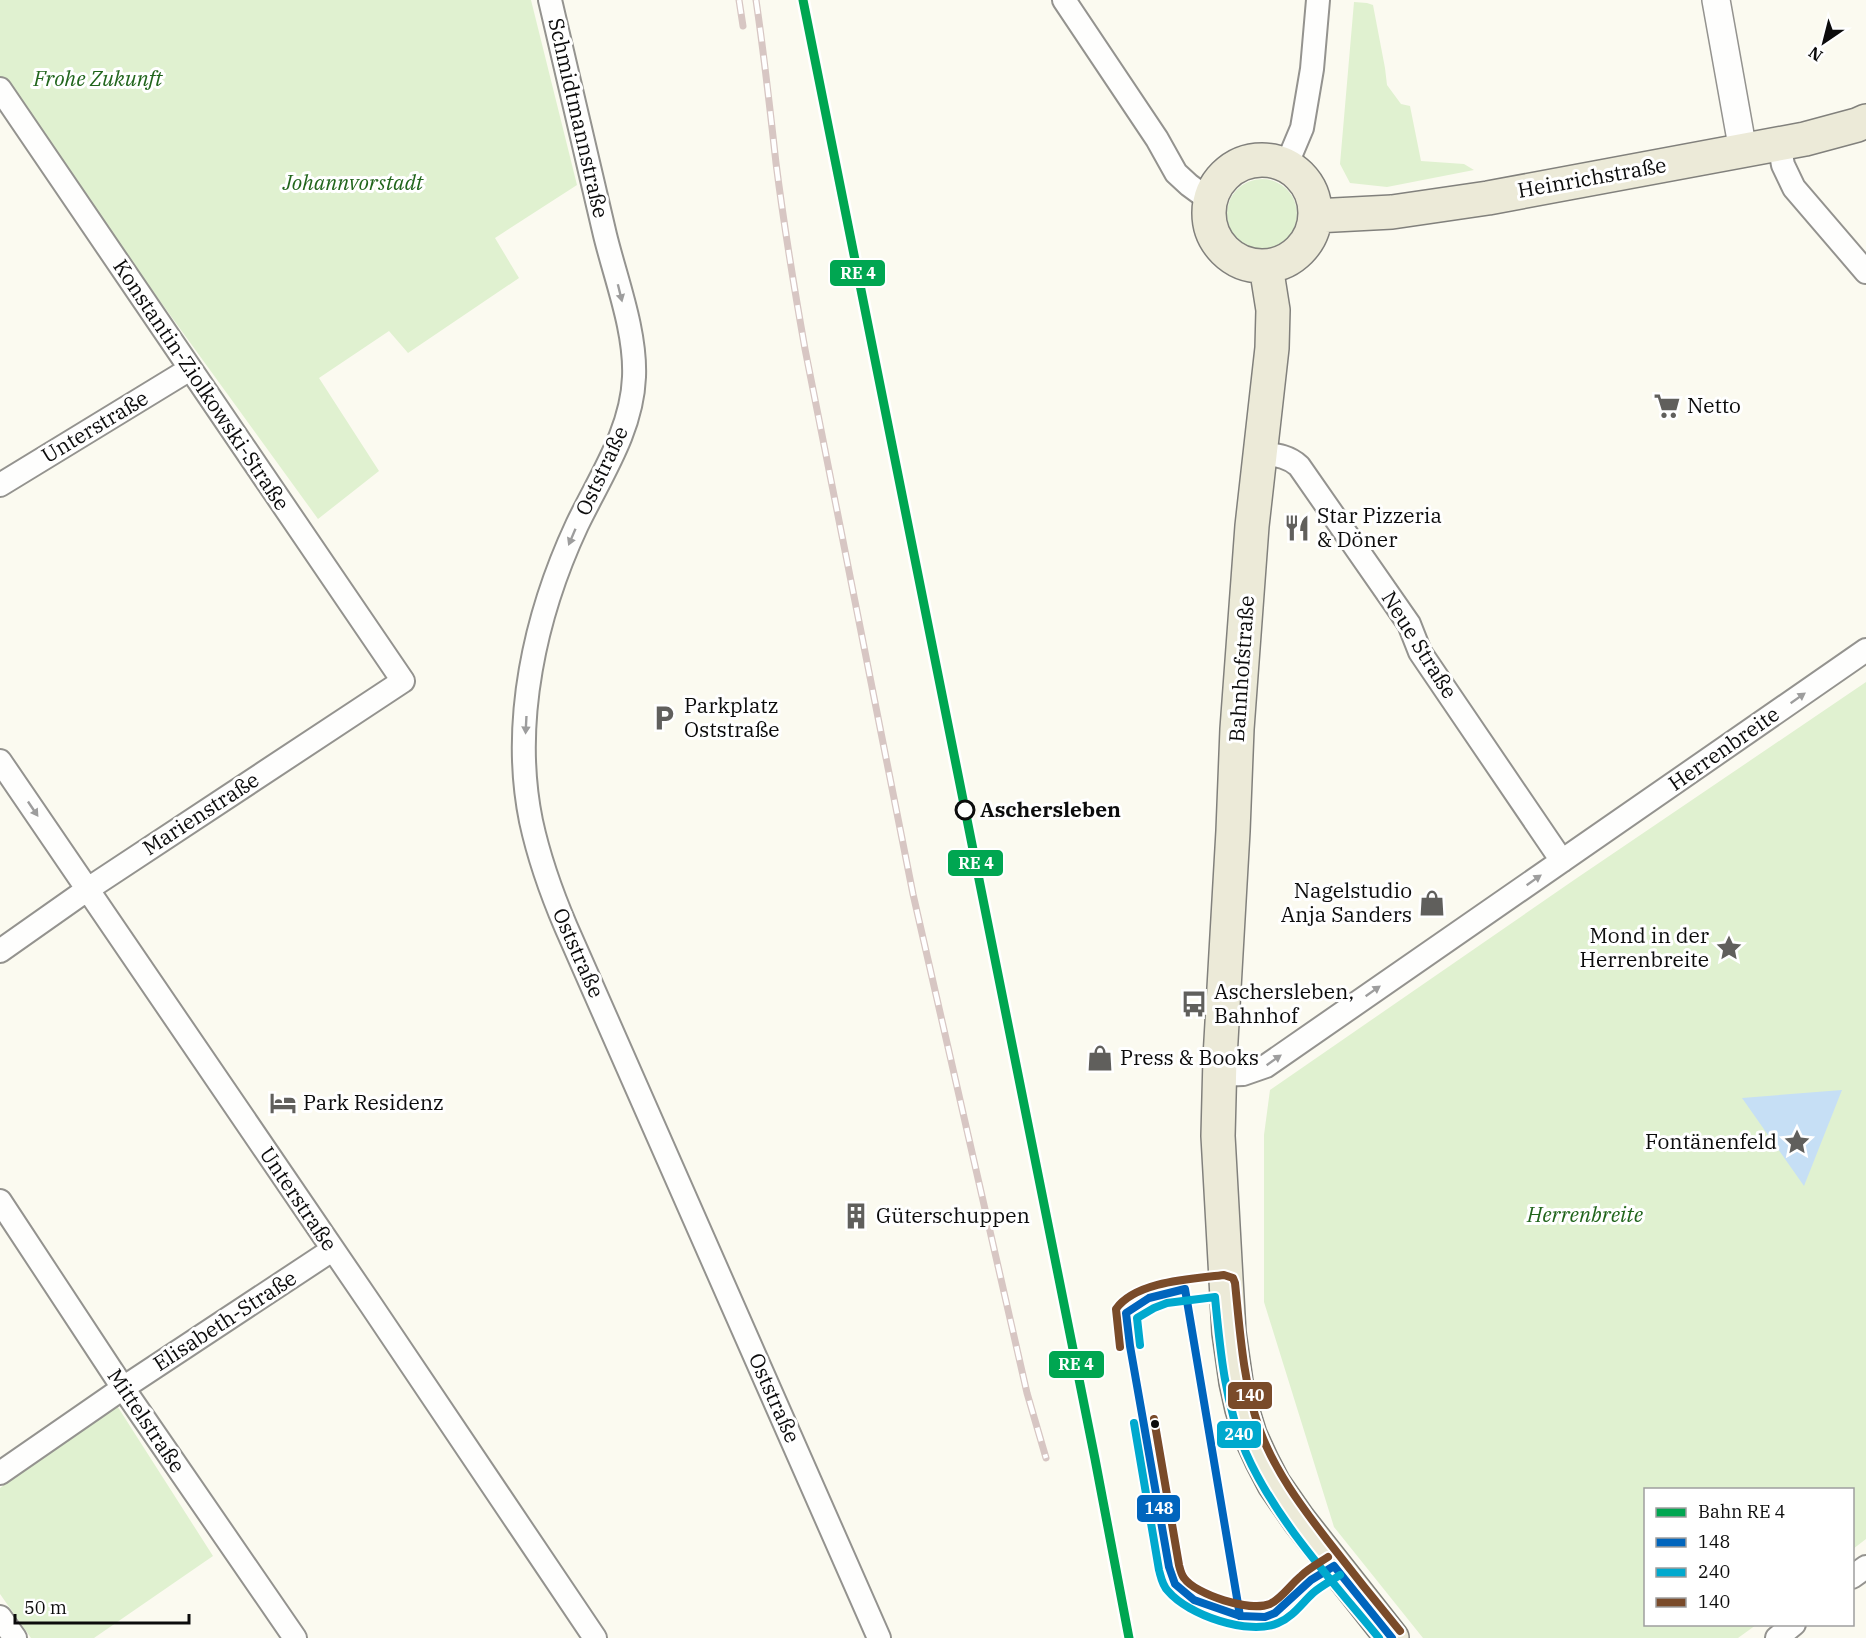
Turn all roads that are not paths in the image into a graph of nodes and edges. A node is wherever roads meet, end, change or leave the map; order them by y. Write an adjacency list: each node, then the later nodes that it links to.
1 (550, 0): 12 (street, Schmidtmannstraße)
2 (1064, 0): 10 (street)
3 (1318, 0): 9 (street)
4 (1716, 0): 8 (street)
5 (0, 88): 15 (street, Konstantin-Ziolkowski-Straße)
6 (1866, 121): 7 (main road, Heinrichstraße)
7 (1779, 144): 8 (main road, Heinrichstraße); 14 (street)
8 (1743, 151): 11 (main road, Heinrichstraße)
9 (1286, 166): 10 (main road); 11 (main road)
10 (1212, 198): 13 (main road)
11 (1315, 216): 13 (main road)
12 (606, 236): 34 (street, Oststraße, one-way to 34)
13 (1266, 266): 16 (main road, Bahnhofstraße)
14 (1866, 272)
15 (190, 369): 17 (street, Unterstraße); 19 (street, Konstantin-Ziolkowski-Straße)
16 (1259, 453): 21 (street, Neue Straße); 24 (main road, Bahnhofstraße)
17 (0, 485)
18 (1866, 650): 21 (street, Herrenbreite, one-way to 18)
19 (404, 681): 22 (street, Marienstraße)
20 (0, 761): 22 (street, Unterstraße, one-way to 22)
21 (1562, 861): 24 (street, Herrenbreite, one-way to 21)
22 (88, 889): 23 (street, Marienstraße); 26 (street, Unterstraße)
23 (0, 951)
24 (1219, 1075): 35 (main road)
25 (0, 1201): 27 (street, Mittelstraße)
26 (333, 1250): 27 (street, Elisabeth-Straße); 33 (street, Unterstraße)
27 (123, 1388): 28 (street, Elisabeth-Straße); 32 (street, Mittelstraße)
28 (0, 1473)
29 (0, 1617): 31 (street)
30 (1792, 1626): 36 (street)
31 (15, 1638)
32 (295, 1638)
33 (595, 1638)
34 (879, 1638)
35 (1392, 1638)
36 (1777, 1638)

